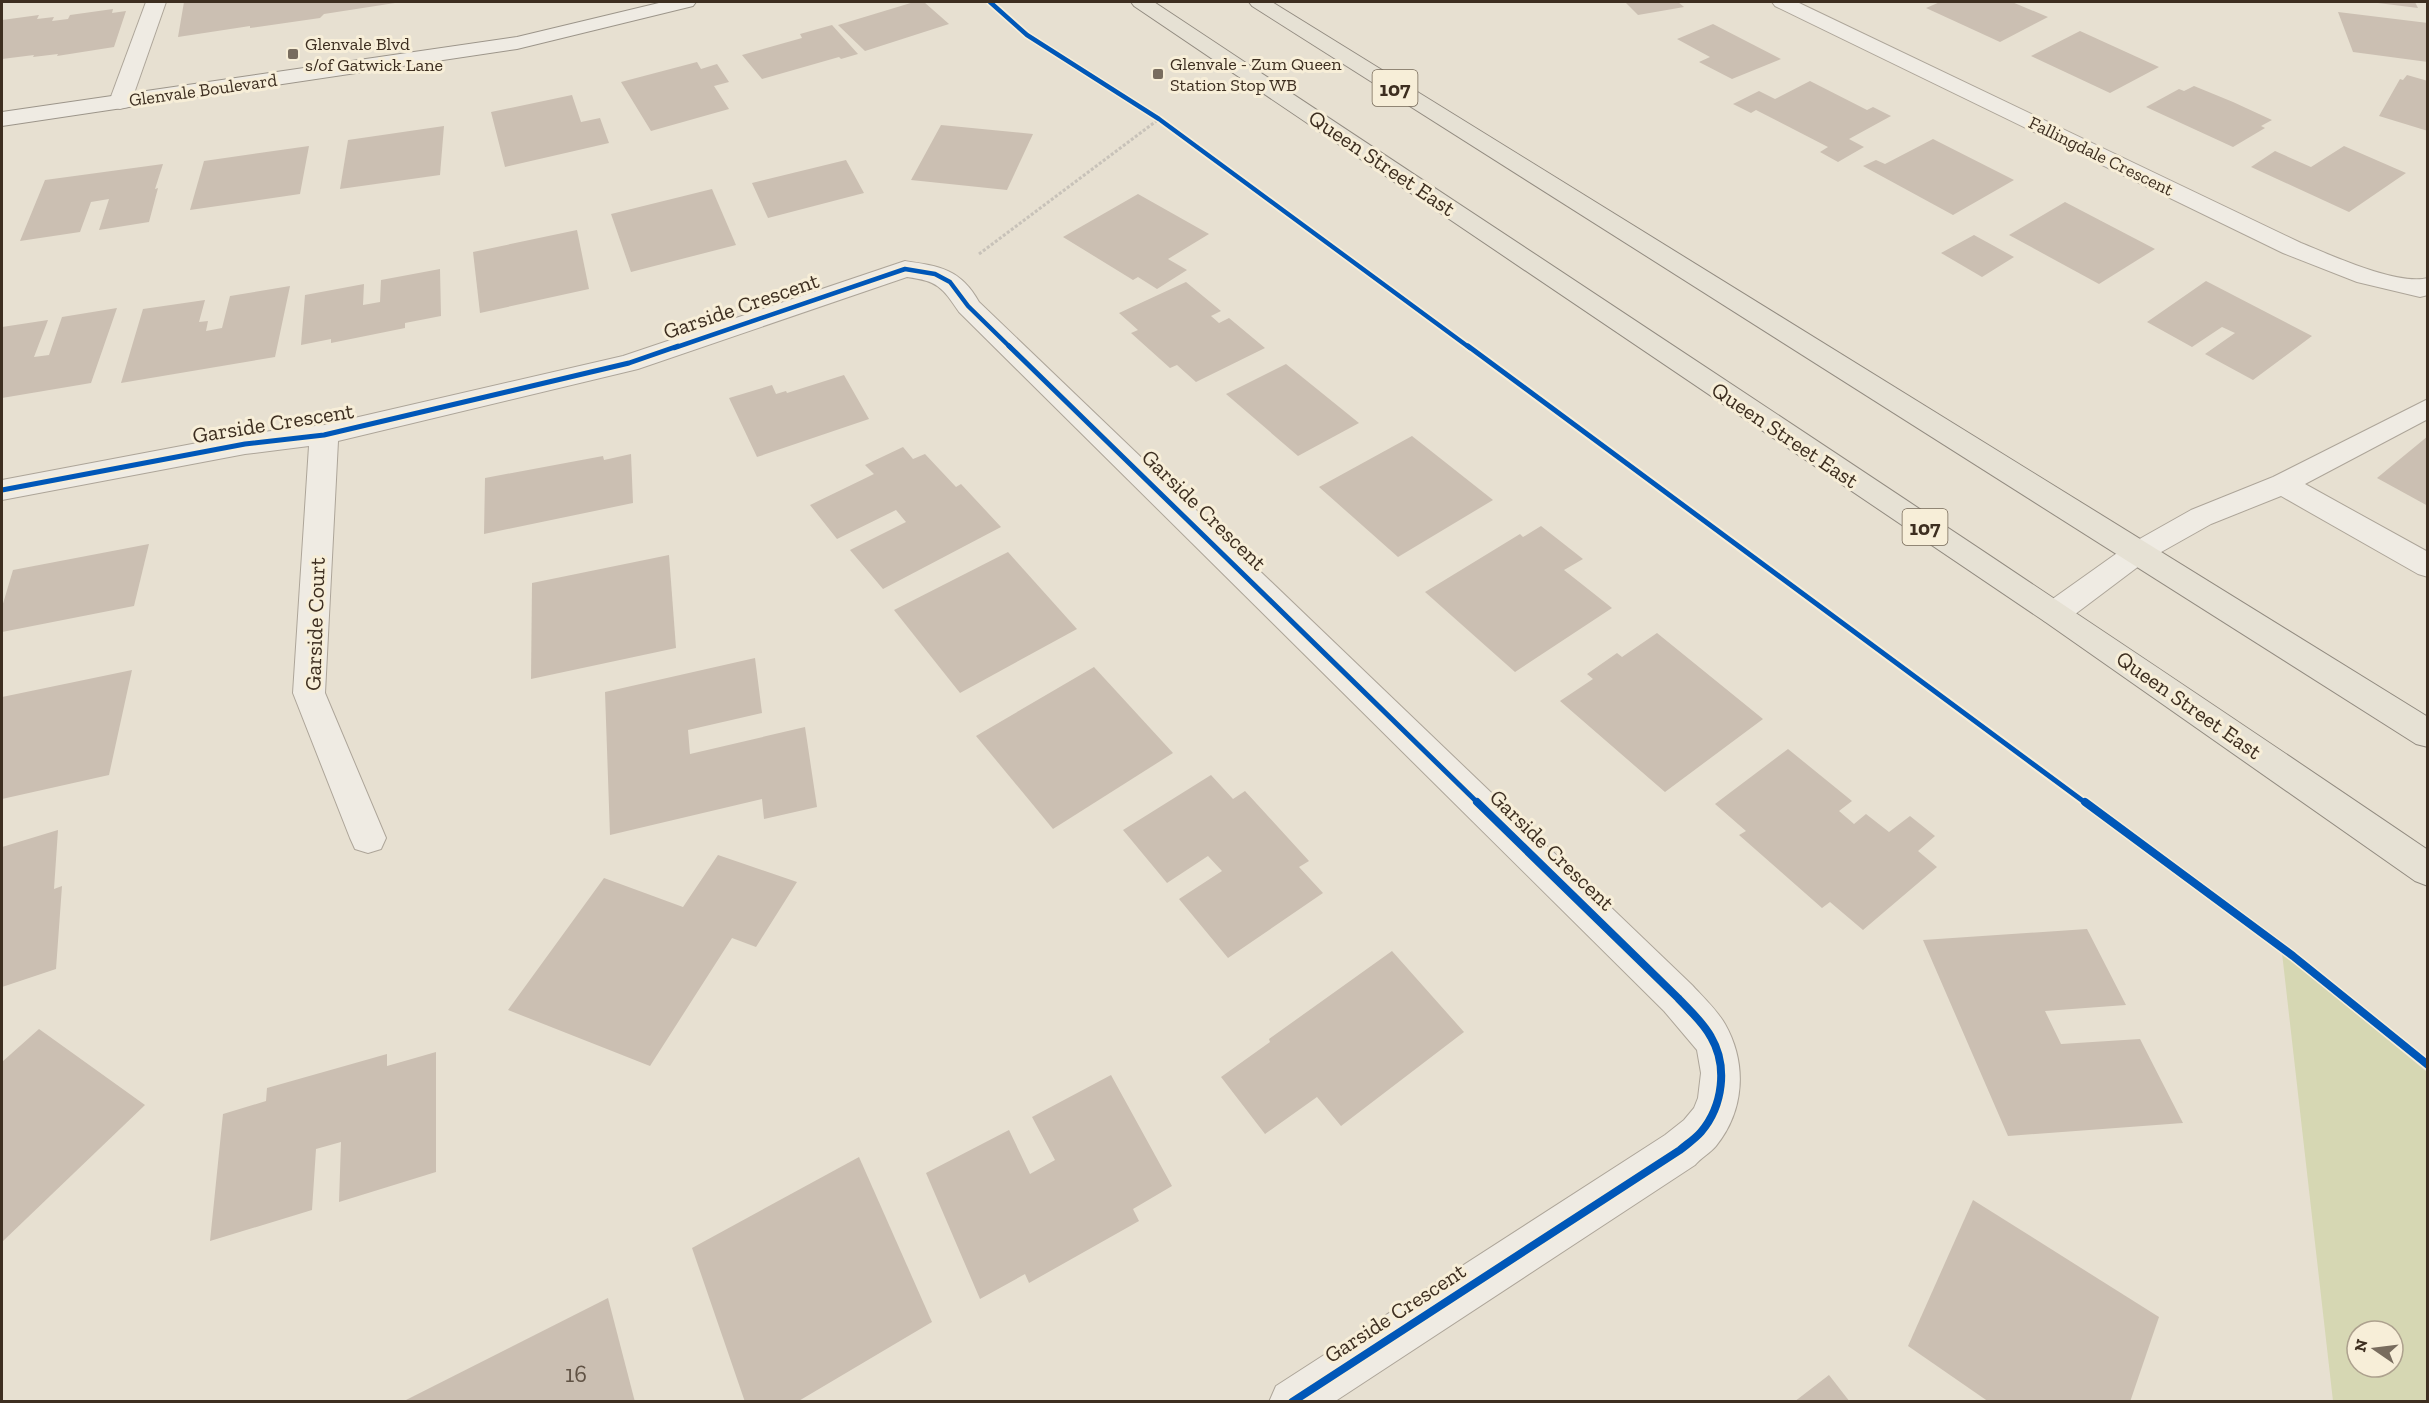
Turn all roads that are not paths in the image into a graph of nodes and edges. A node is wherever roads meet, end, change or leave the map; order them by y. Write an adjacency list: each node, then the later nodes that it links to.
1 (156, 2): 6 (street)
2 (686, 2): 6 (street, Glenvale Boulevard)
3 (1259, 2): 13 (main road, 107)
4 (1782, 2): 8 (street, Fallingdale Crescent)
5 (1141, 4): 15 (main road, Queen Street East / 107)
6 (120, 102): 7 (street, Glenvale Boulevard)
7 (2, 119)
8 (2427, 286)
9 (2427, 408): 11 (lane)
10 (324, 435): 12 (street, Garside Crescent); 17 (street, Garside Court); 19 (street, Garside Crescent)
11 (2283, 484): 13 (lane); 14 (lane)
12 (2, 490)
13 (2137, 553): 15 (lane); 16 (main road, 107)
14 (2427, 566)
15 (2055, 613): 18 (main road, Queen Street East / 107)
16 (2427, 734)
17 (368, 838)
18 (2427, 870)
19 (1292, 1401)

